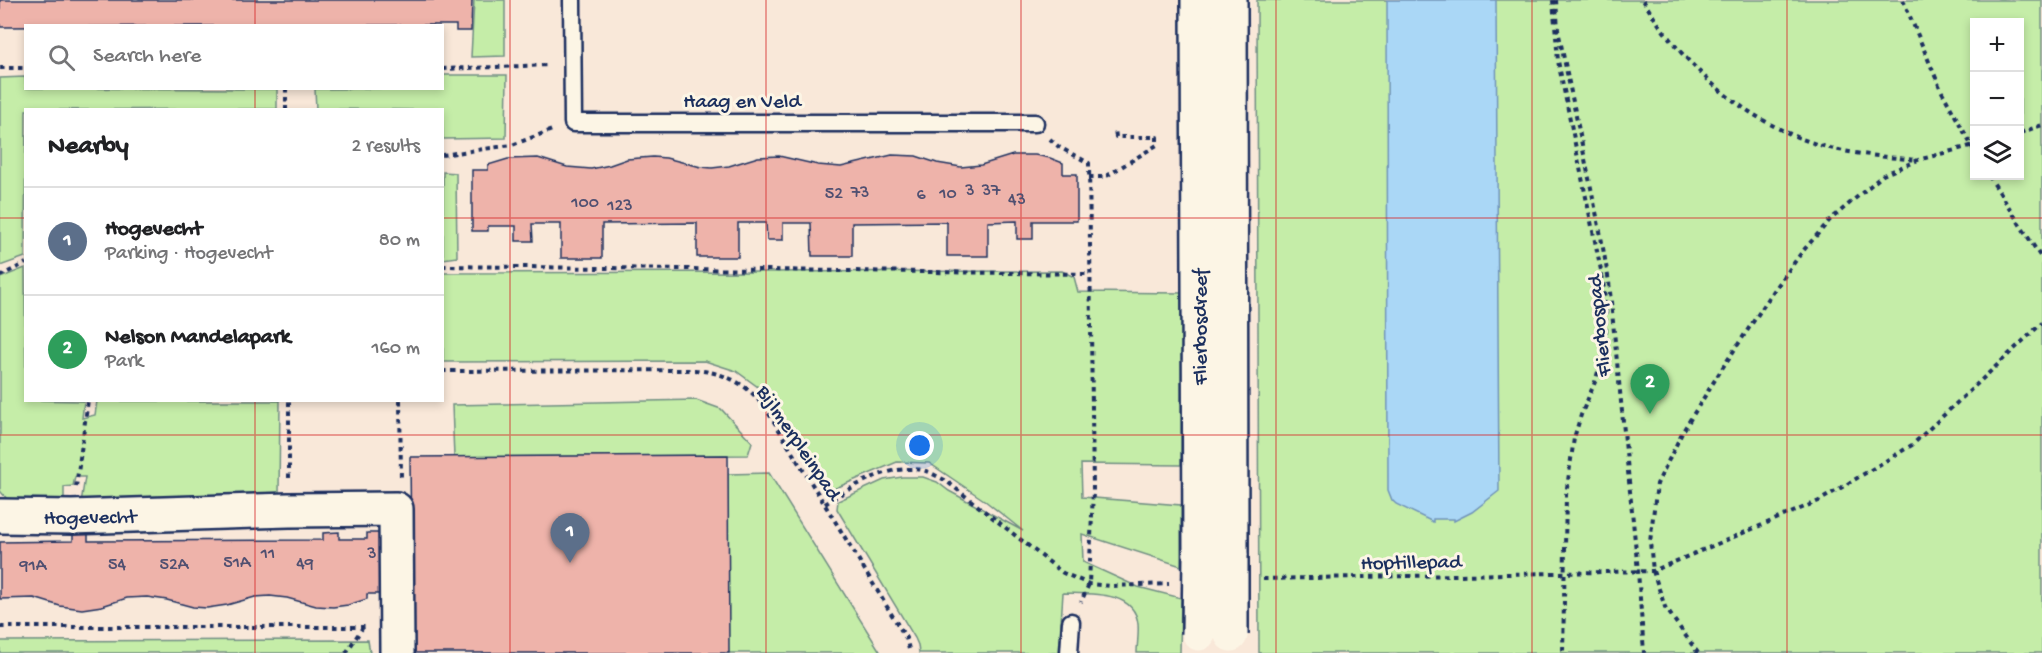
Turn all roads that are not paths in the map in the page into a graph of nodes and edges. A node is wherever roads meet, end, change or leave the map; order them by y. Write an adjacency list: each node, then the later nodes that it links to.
1 (572, 0): 4 (lane, Haag en Veld)
2 (1198, 0): 6 (street, Flierbosdreef)
3 (1230, 0): 6 (street, Flierbosdreef)
4 (1035, 123)
5 (0, 516): 8 (street, Hogevecht)
6 (1215, 556): 9 (street, Flierbosdreef, bridge); 10 (street, Flierbosdreef, bridge)
7 (1071, 622): 11 (lane)
8 (397, 640)
9 (1199, 644)
10 (1231, 644)
11 (1069, 653)

